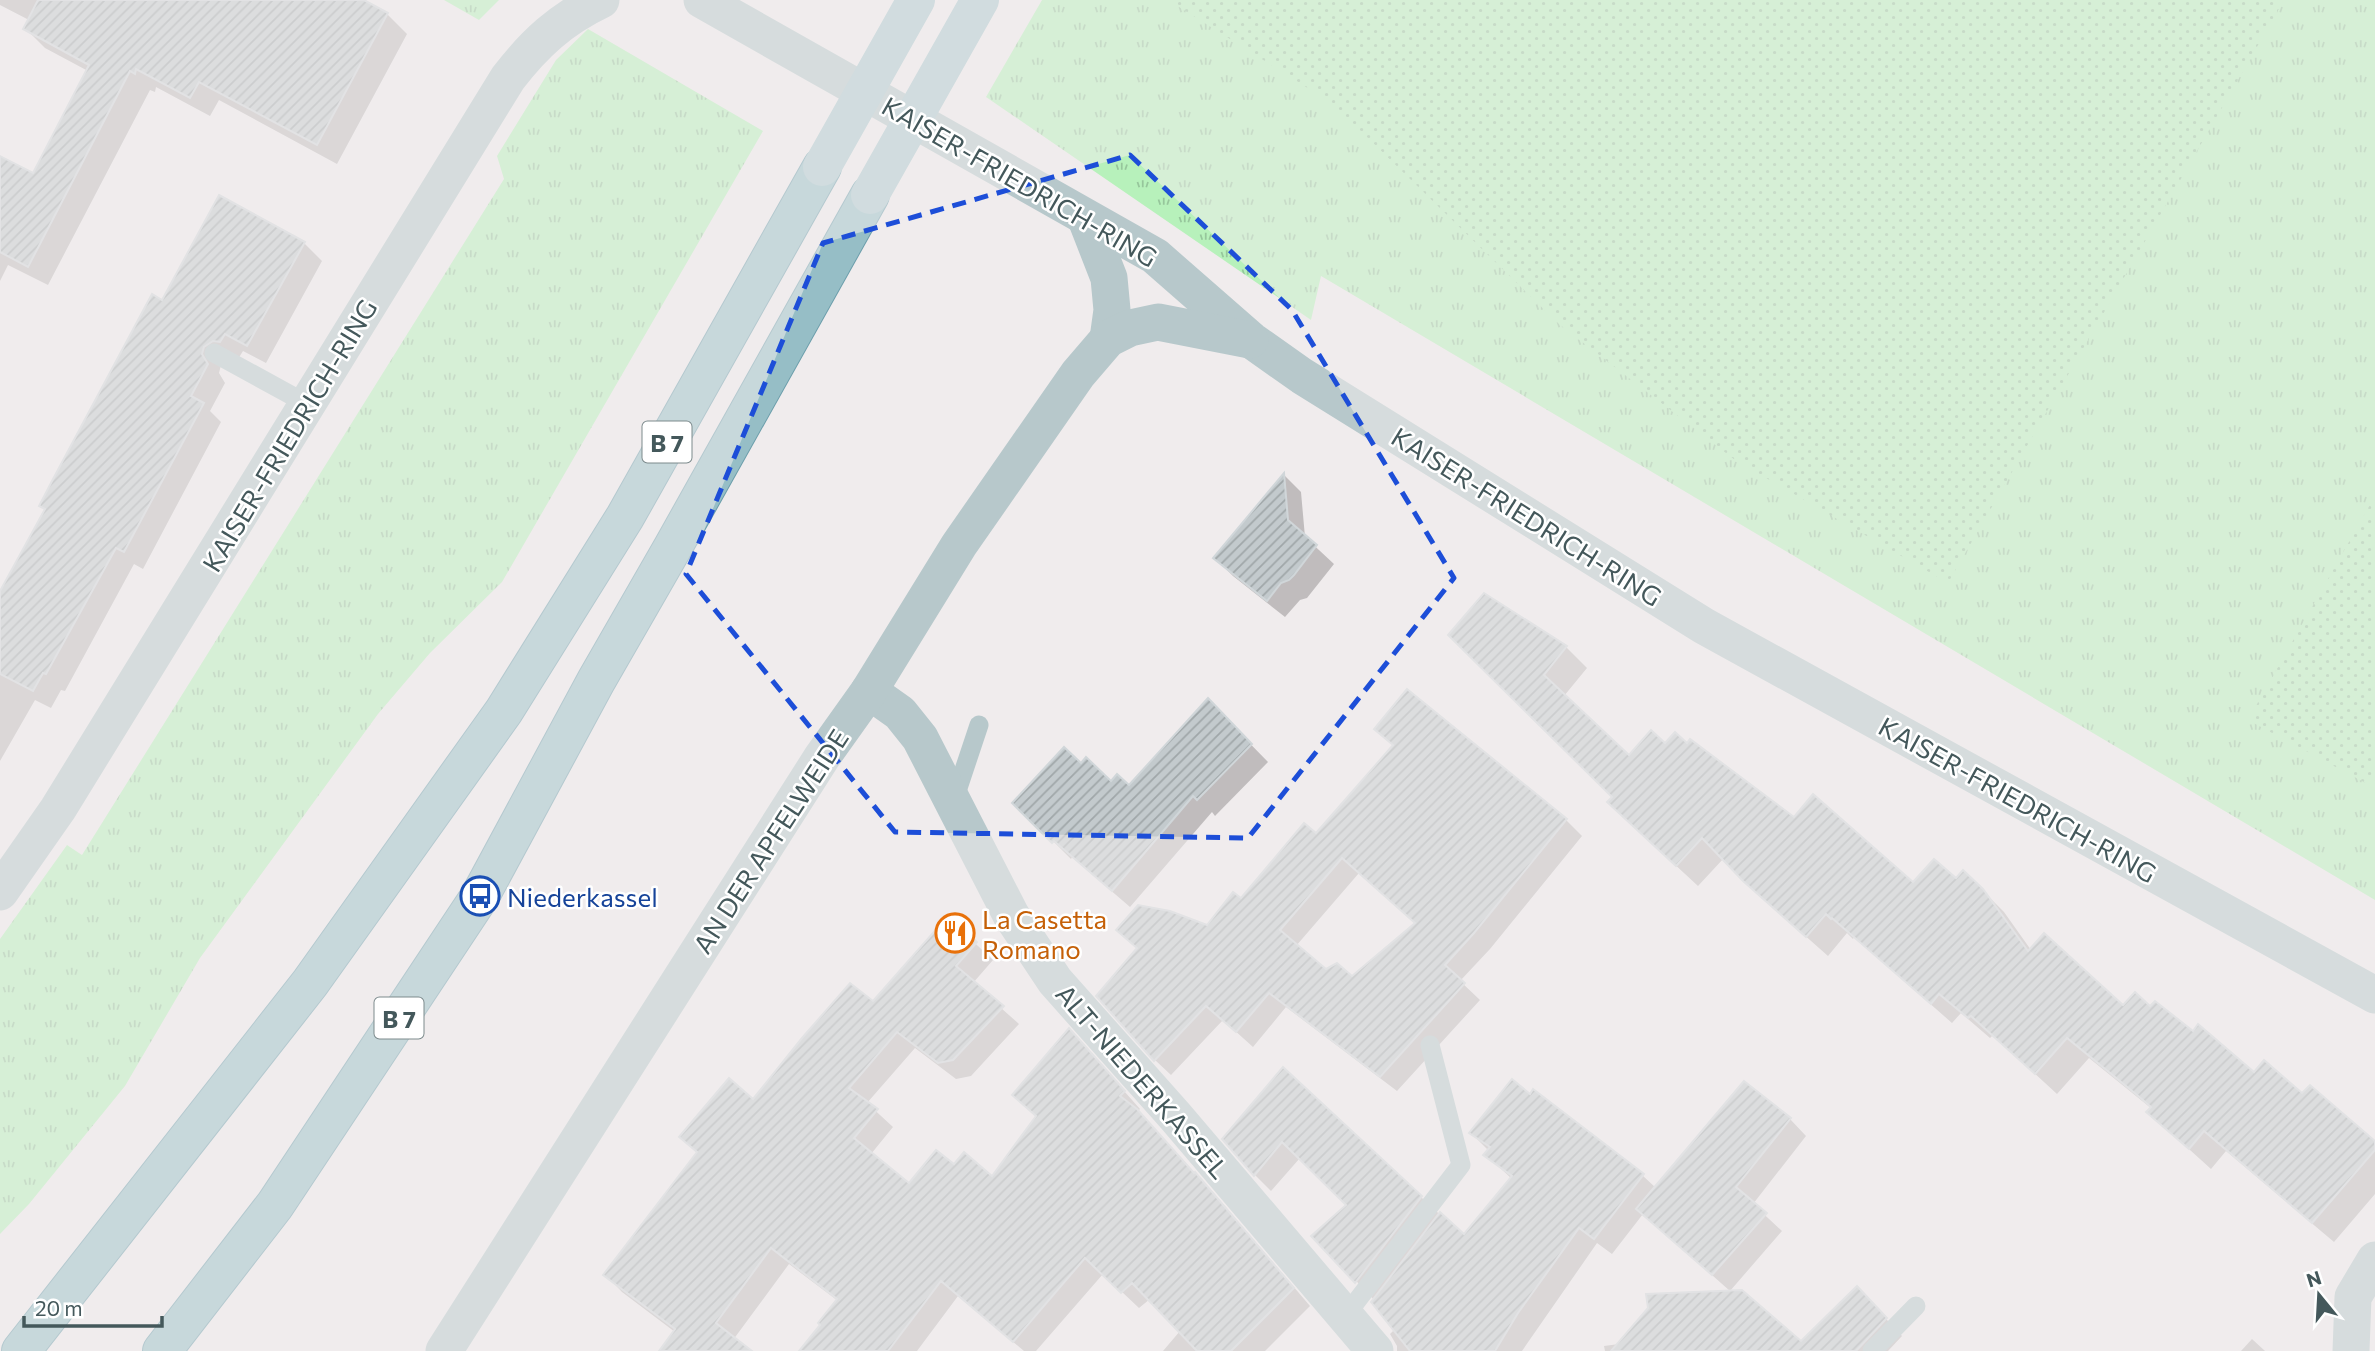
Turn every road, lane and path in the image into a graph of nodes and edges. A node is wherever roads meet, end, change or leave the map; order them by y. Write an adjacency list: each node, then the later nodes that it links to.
1 (601, 0): 11 (street, KAISER-FRIEDRICH-RING)
2 (702, 0): 7 (street, KAISER-FRIEDRICH-RING)
3 (916, 0): 5 (main road, B 7, bridge)
4 (980, 0): 6 (main road, B 7, bridge)
5 (822, 167): 19 (highway, B 7)
6 (870, 195): 22 (highway, B 7)
7 (1086, 219): 8 (street); 9 (street, KAISER-FRIEDRICH-RING)
8 (1108, 340): 9 (street, AN DER APFELWEIDE); 12 (street, AN DER APFELWEIDE)
9 (1251, 340): 16 (street, KAISER-FRIEDRICH-RING)
10 (215, 353): 11 (lane)
11 (309, 405): 15 (street, KAISER-FRIEDRICH-RING)
12 (869, 691): 14 (street, ALT-NIEDERKASSEL); 25 (street, AN DER APFELWEIDE)
13 (979, 725): 14 (lane)
14 (954, 800): 21 (street, ALT-NIEDERKASSEL)
15 (0, 892)
16 (2375, 995)
17 (1430, 1045): 21 (lane)
18 (2375, 1260): 28 (street)
19 (78, 1278): 23 (highway); 24 (highway, B 7)
20 (1916, 1306): 27 (lane)
21 (1346, 1315): 26 (street, ALT-NIEDERKASSEL)
22 (168, 1344)
23 (0, 1345)
24 (21, 1351)
25 (444, 1351)
26 (1375, 1351)
27 (1872, 1351)
28 (2351, 1351)

